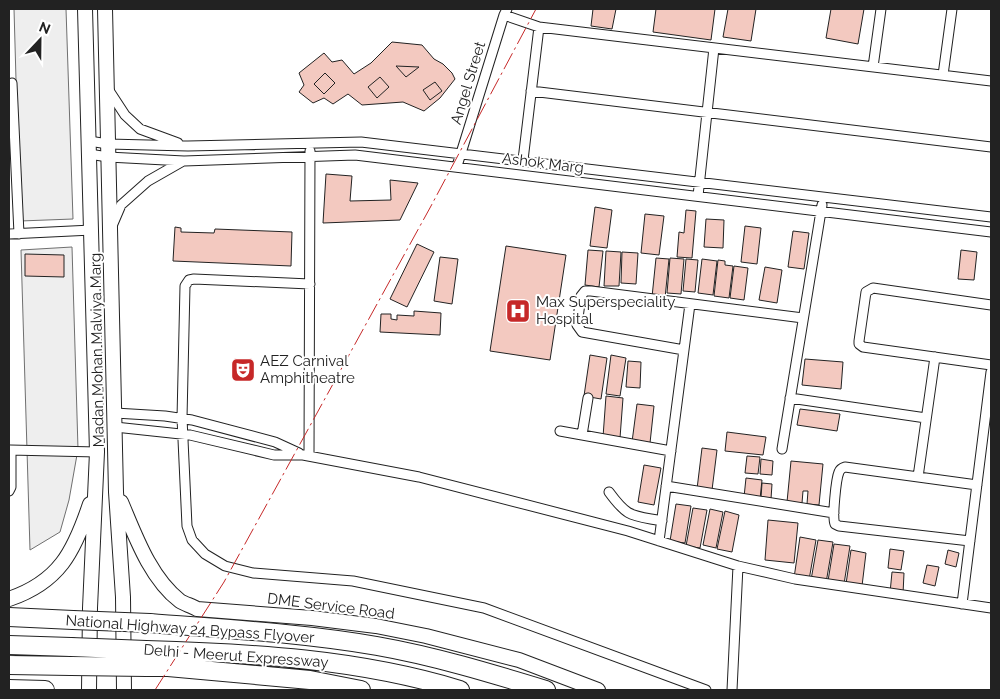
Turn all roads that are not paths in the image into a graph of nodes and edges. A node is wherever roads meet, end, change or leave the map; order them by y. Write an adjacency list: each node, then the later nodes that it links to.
1 (84, 9): 18 (main road, Madan Mohan Malviya Marg)
2 (105, 9): 12 (main road, Madan Mohan Malviya Marg)
3 (881, 9): 8 (street)
4 (952, 9): 9 (street)
5 (505, 12): 6 (street); 20 (street, Angel Street)
6 (539, 27): 7 (street); 13 (street)
7 (714, 48): 8 (street); 14 (street)
8 (874, 67): 9 (street)
9 (943, 75): 10 (street)
10 (991, 81)
11 (12, 83): 34 (street)
12 (106, 87): 16 (street); 19 (main road, Madan Mohan Malviya Marg)
13 (531, 91): 14 (street); 23 (street)
14 (708, 113): 17 (street); 25 (street)
15 (310, 143): 16 (street, Ashok Marg); 20 (street, Ashok Marg); 21 (street)
16 (188, 146): 19 (street, Ashok Marg)
17 (991, 147)
18 (89, 148): 19 (street, Ashok Marg); 19 (street, Ashok Marg); 30 (main road, Madan Mohan Malviya Marg)
19 (108, 151): 22 (street, Ashok Marg); 31 (main road, Madan Mohan Malviya Marg)
20 (461, 153): 23 (street, Ashok Marg); 24 (street, Angel Street)
21 (310, 156): 22 (street, Ashok Marg); 24 (street, Ashok Marg); 35 (street)
22 (184, 160): 31 (street)
23 (523, 160): 25 (street, Ashok Marg)
24 (457, 166): 26 (street, Ashok Marg)
25 (701, 182): 26 (street); 27 (street, Ashok Marg)
26 (698, 196): 28 (street, Ashok Marg)
27 (823, 197): 28 (street); 29 (street, Ashok Marg)
28 (821, 211): 32 (street, Ashok Marg); 38 (street)
29 (991, 217)
30 (92, 230): 34 (street); 54 (main road, Madan Mohan Malviya Marg)
31 (110, 232): 47 (main road, Madan Mohan Malviya Marg)
32 (991, 232)
33 (9, 234): 34 (street)
34 (20, 234)
35 (310, 284): 45 (street); 55 (street)
36 (690, 304): 38 (street); 39 (street); 39 (street)
37 (991, 305): 40 (street)
38 (803, 318): 44 (street)
39 (684, 350): 53 (street)
40 (935, 357): 41 (street); 46 (street)
41 (991, 365)
42 (991, 372): 57 (street)
43 (588, 398): 50 (street)
44 (790, 398): 46 (street); 51 (street)
45 (182, 418): 47 (street); 49 (street); 55 (street)
46 (926, 418): 56 (street)
47 (115, 420): 49 (street); 61 (main road, Madan Mohan Malviya Marg)
48 (560, 430): 50 (street)
49 (183, 434): 55 (street); 83 (street)
50 (582, 435): 53 (street)
51 (782, 449)
52 (9, 450): 54 (street); 60 (street)
53 (671, 451): 59 (street)
54 (97, 452): 58 (main road, Madan Mohan Malviya Marg)
55 (306, 456): 66 (street)
56 (918, 477): 57 (street); 63 (street)
57 (977, 485): 65 (street)
58 (95, 486): 68 (main road); 77 (main road, Madan Mohan Malviya Marg)
59 (666, 486): 63 (street); 64 (street)
60 (9, 491)
61 (116, 492): 78 (main road, Madan Mohan Malviya Marg); 82 (main road, DME Service Road)
62 (609, 492): 64 (street)
63 (834, 513): 65 (street)
64 (662, 521): 66 (street)
65 (970, 540): 69 (street)
66 (659, 541): 67 (street)
67 (738, 566): 69 (street); 84 (street)
68 (9, 599)
69 (962, 604): 70 (street)
70 (991, 608)
71 (9, 617): 81 (highway, National Highway 24 Bypass Flyover, bridge)
72 (9, 645): 73 (highway, Delhi - Meerut Expressway, bridge)
73 (147, 658): 74 (highway, Delhi - Meerut Expressway, bridge); 79 (highway, Delhi - Meerut Expressway); 80 (highway, Delhi - Meerut Expressway)
74 (9, 666)
75 (9, 689): 76 (highway)
76 (46, 690)
77 (88, 690)
78 (124, 690)
79 (361, 690)
80 (460, 690)
81 (546, 690)
82 (598, 690)
83 (706, 690)
84 (732, 690)

